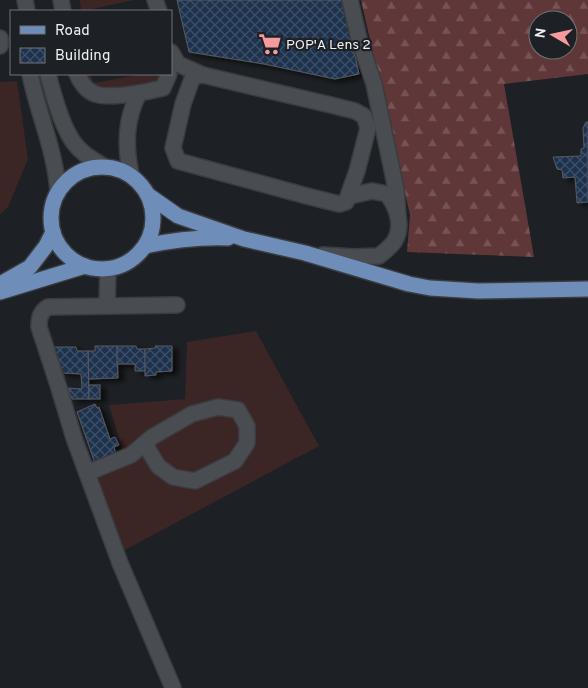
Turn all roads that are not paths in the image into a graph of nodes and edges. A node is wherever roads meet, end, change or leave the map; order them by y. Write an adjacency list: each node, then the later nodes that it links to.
1 (350, 0): 19 (street)
2 (0, 38): 3 (street)
3 (0, 46)
4 (172, 54): 9 (street)
5 (30, 75): 16 (street)
6 (38, 75): 13 (street)
7 (48, 75): 13 (street)
8 (78, 75): 11 (street)
9 (203, 75): 12 (street); 18 (street)
10 (166, 81): 11 (street); 12 (street)
11 (140, 93): 15 (street)
12 (183, 104): 18 (street)
13 (58, 108): 14 (street)
14 (105, 167): 15 (main road); 16 (main road)
15 (131, 175): 17 (main road)
16 (58, 193): 20 (main road)
17 (148, 195): 21 (main road); 22 (main road)
18 (350, 196): 19 (street)
19 (398, 216): 23 (street)
20 (53, 232): 24 (main road); 26 (main road)
21 (244, 239): 22 (main road); 23 (main road)
22 (145, 246): 25 (main road)
23 (305, 253): 27 (main road)
24 (85, 266): 25 (main road); 28 (main road)
25 (108, 269): 30 (street)
26 (0, 284)
27 (588, 289)
28 (0, 292)
29 (177, 305): 30 (street)
30 (107, 306): 32 (street)
31 (145, 444): 31 (street); 32 (street)
32 (87, 473): 33 (street)
33 (172, 688)

